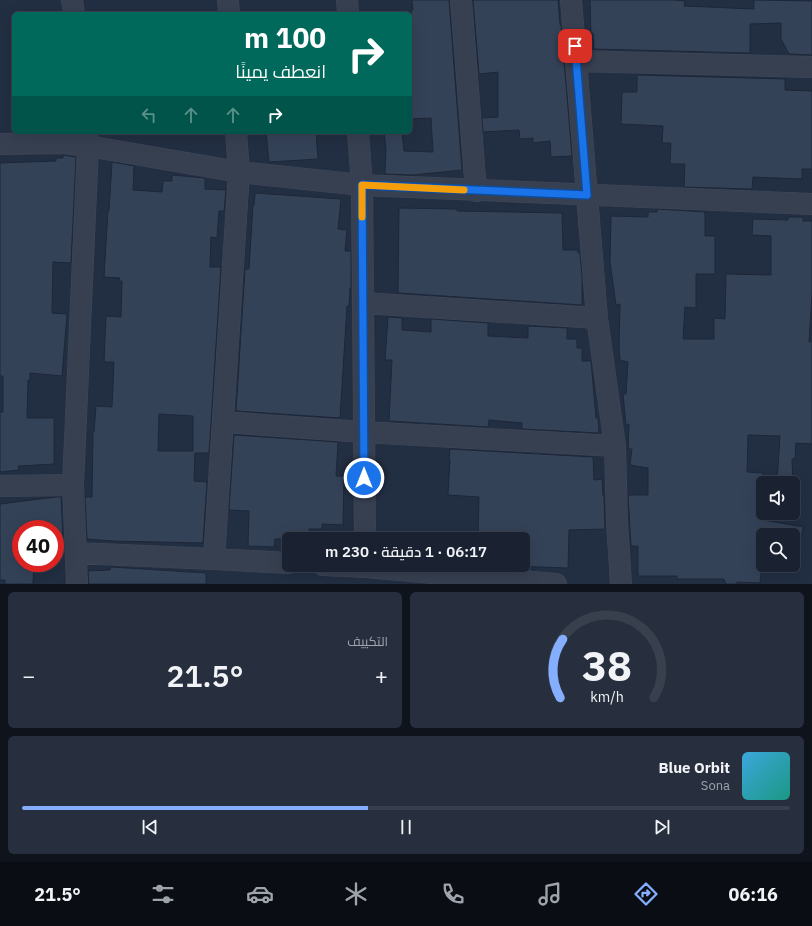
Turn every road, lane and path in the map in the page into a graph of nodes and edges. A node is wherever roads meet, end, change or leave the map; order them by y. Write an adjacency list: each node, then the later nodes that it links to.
1 (72, 0): 6 (street)
2 (228, 0): 7 (street)
3 (347, 0): 8 (street)
4 (462, 0): 17 (street)
5 (570, 0): 9 (street)
6 (74, 12)
7 (229, 12)
8 (348, 12)
9 (576, 61): 10 (street); 18 (street)
10 (812, 67)
11 (236, 134): 15 (street)
12 (358, 134): 16 (street)
13 (88, 139): 14 (street); 15 (street); 25 (street)
14 (0, 144)
15 (239, 172): 16 (street); 22 (street)
16 (362, 185): 17 (street); 20 (street)
17 (476, 191): 18 (street)
18 (587, 195): 19 (street); 21 (street)
19 (812, 204)
20 (363, 303): 21 (street); 23 (street)
21 (597, 318): 24 (street)
22 (223, 422): 23 (street); 29 (street)
23 (364, 432): 24 (street); 27 (street)
24 (616, 446): 34 (street)
25 (73, 485): 26 (street); 28 (street)
26 (0, 486)
27 (364, 532)
28 (76, 552): 29 (street); 32 (street)
29 (214, 559): 30 (street)
30 (282, 563)
31 (365, 572): 33 (street)
32 (77, 584)
33 (556, 584)
34 (621, 584)

